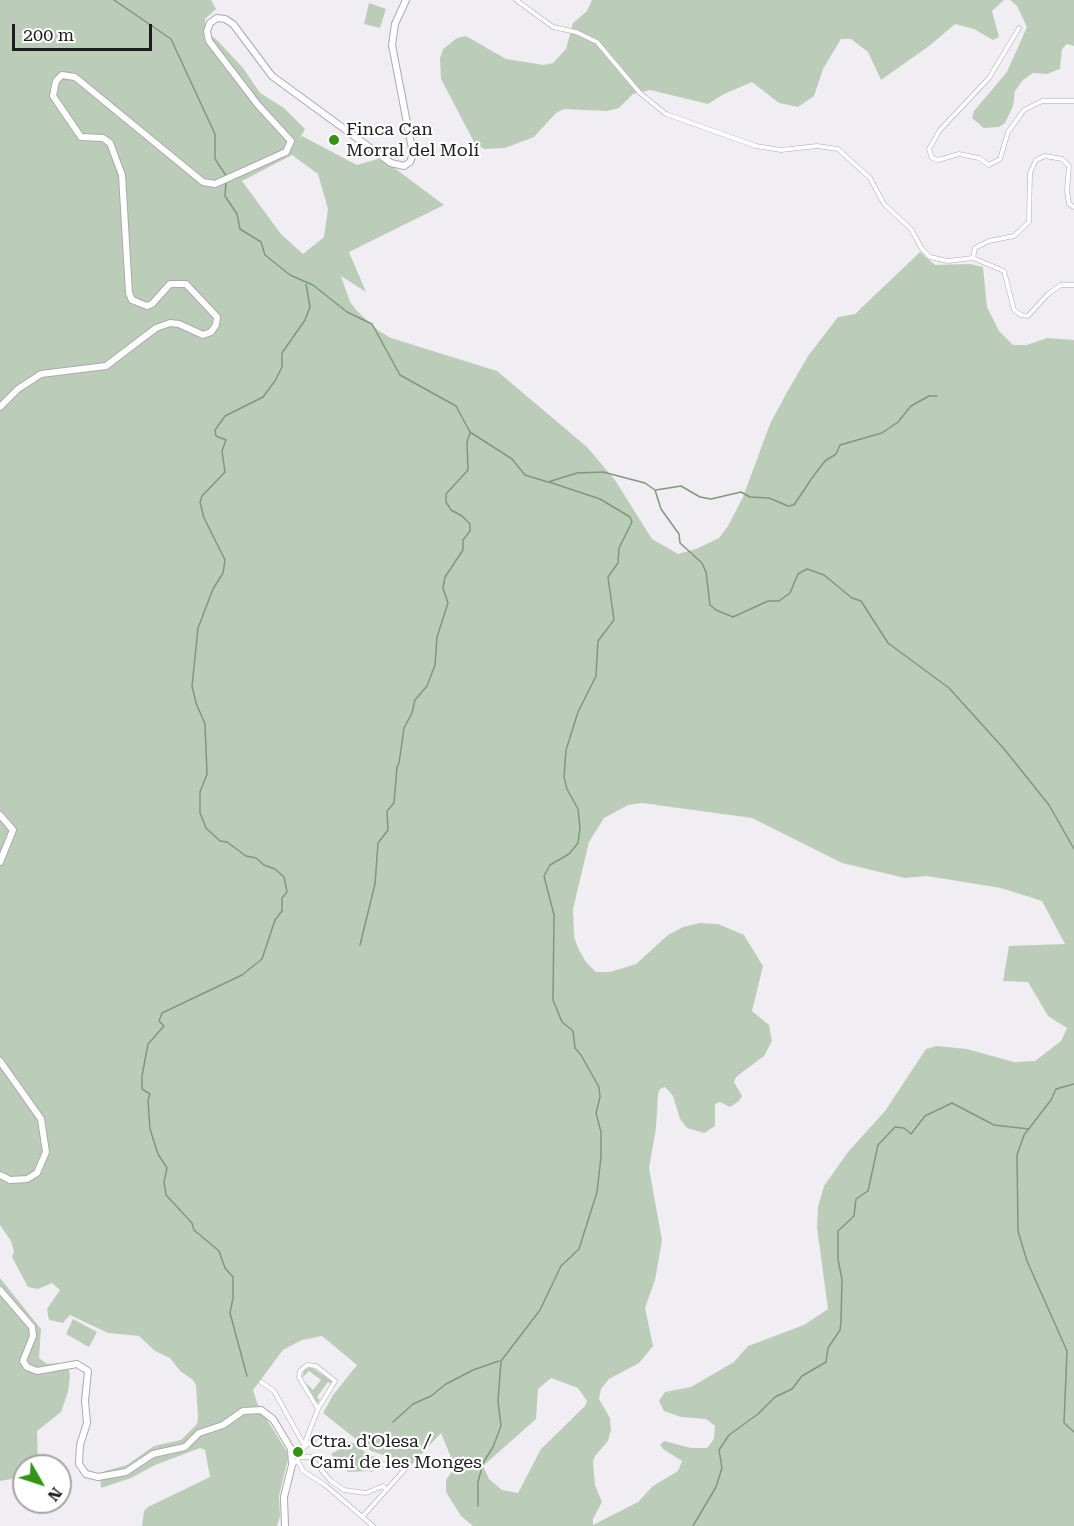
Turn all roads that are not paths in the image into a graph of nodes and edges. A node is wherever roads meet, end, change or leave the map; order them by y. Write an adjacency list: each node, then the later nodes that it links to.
1 (406, 0): 8 (street)
2 (516, 0): 6 (street)
3 (1019, 28): 4 (street)
4 (1074, 100)
5 (1074, 207): 6 (street)
6 (973, 258): 7 (street)
7 (1074, 285)
8 (0, 407)
9 (0, 815): 10 (street)
10 (0, 862)
11 (0, 1061): 12 (street)
12 (0, 1175)
13 (0, 1290): 20 (street)
14 (261, 1382): 17 (street)
15 (318, 1409): 15 (street); 17 (street)
16 (318, 1436): 17 (street)
17 (303, 1446): 18 (street)
18 (299, 1458): 20 (street); 21 (street); 22 (street)
19 (374, 1465): 21 (street)
20 (291, 1468): 23 (street)
21 (386, 1489): 22 (street)
22 (363, 1516): 24 (street)
23 (285, 1526)
24 (373, 1526)

